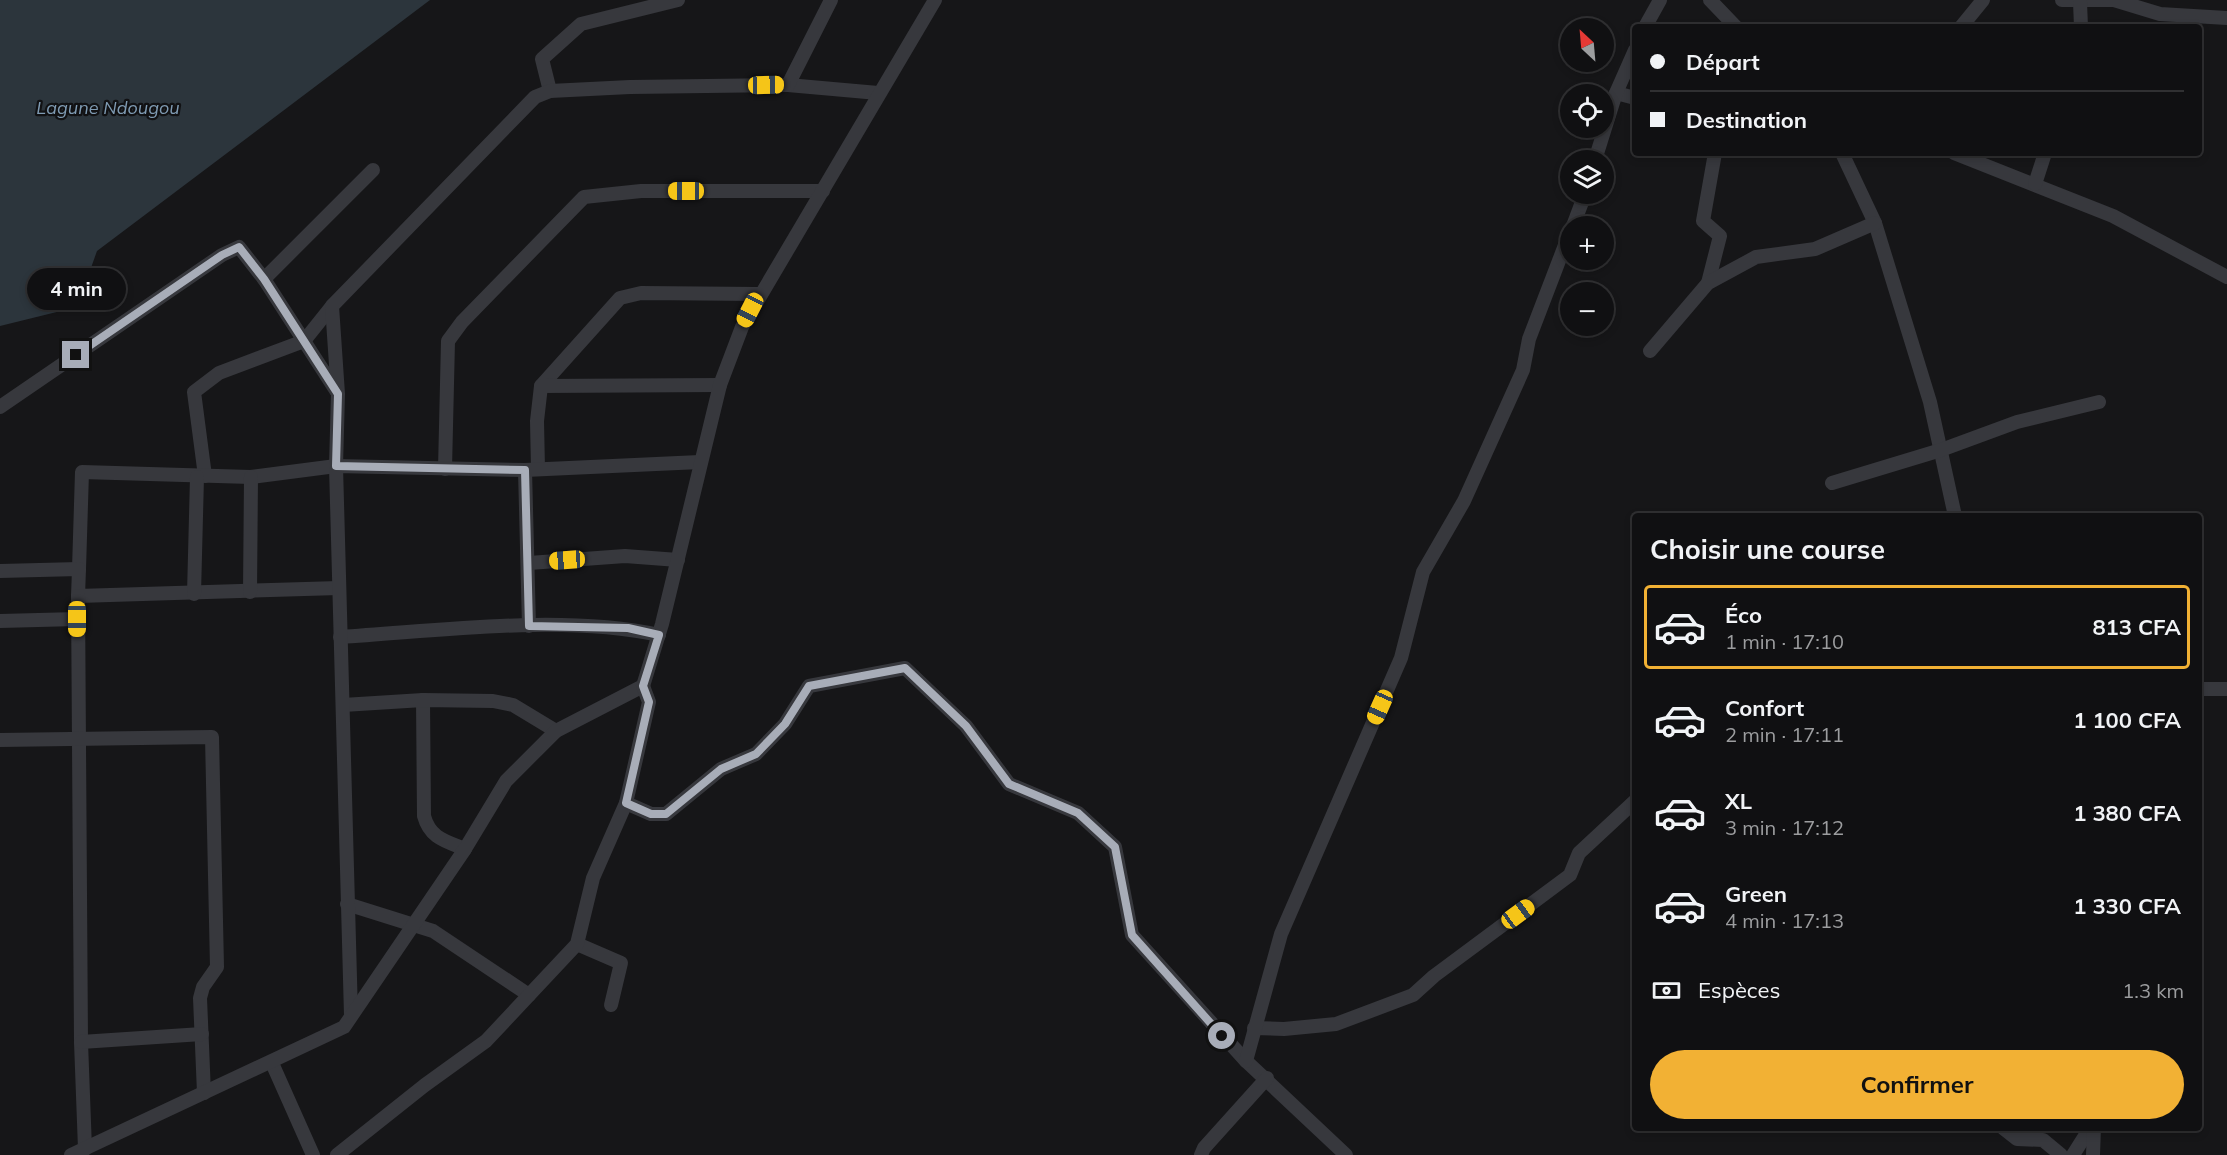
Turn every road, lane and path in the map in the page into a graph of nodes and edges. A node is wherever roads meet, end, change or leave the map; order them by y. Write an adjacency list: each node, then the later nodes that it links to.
1 (678, 0): 16 (street)
2 (831, 0): 15 (street)
3 (935, 0): 17 (street)
4 (1660, 0): 10 (street)
5 (1710, 0): 11 (street)
6 (1983, 0): 12 (street)
7 (2062, 0): 8 (street)
8 (2080, 2): 9 (street); 13 (street)
9 (2227, 18)
10 (1647, 24)
11 (1733, 24)
12 (1963, 24)
13 (2080, 24)
14 (1632, 57): 18 (street)
15 (788, 85): 16 (street); 17 (street)
16 (550, 92): 34 (street)
17 (878, 93): 27 (street)
18 (1616, 93): 19 (street); 20 (street)
19 (1632, 97)
20 (1598, 150)
21 (1714, 156): 32 (street)
22 (1843, 156): 28 (street)
23 (1962, 156): 26 (street)
24 (2044, 156): 26 (street)
25 (373, 170): 31 (street)
26 (2035, 184): 30 (street)
27 (823, 191): 33 (street); 45 (street)
28 (1875, 223): 32 (street); 42 (street)
29 (1560, 258): 81 (street)
30 (2227, 277)
31 (264, 279): 35 (street); 41 (street)
32 (1708, 283): 36 (street)
33 (759, 294): 37 (street); 38 (street)
34 (332, 306): 35 (street); 39 (street)
35 (304, 341): 39 (street); 47 (street)
36 (1650, 351)
37 (720, 385): 38 (street); 43 (street)
38 (541, 386): 46 (street)
39 (338, 394): 44 (street)
40 (2099, 402): 42 (street)
41 (0, 407)
42 (1941, 450): 49 (street); 50 (street)
43 (700, 462): 46 (street); 51 (street)
44 (336, 466): 45 (street); 48 (street); 55 (street)
45 (445, 469): 46 (street)
46 (531, 470): 52 (street)
47 (201, 476): 48 (street); 53 (street); 57 (street)
48 (251, 477): 56 (street)
49 (1832, 483)
50 (1950, 513)
51 (678, 560): 52 (street); 62 (street)
52 (529, 562): 61 (street)
53 (79, 569): 54 (street); 58 (street)
54 (0, 571)
55 (339, 588): 56 (street); 63 (street)
56 (250, 592): 57 (street)
57 (194, 594): 58 (street)
58 (78, 596): 59 (street)
59 (77, 619): 60 (street); 71 (street)
60 (0, 621)
61 (529, 626): 62 (street); 63 (street)
62 (659, 635): 64 (street)
63 (340, 637): 68 (street)
64 (643, 686): 69 (street); 72 (street)
65 (2202, 689): 66 (street)
66 (2227, 689)
67 (423, 700): 68 (street); 69 (street); 74 (street)
68 (343, 705): 75 (street)
69 (555, 731): 74 (street)
70 (0, 740): 71 (street)
71 (77, 740): 82 (street); 83 (street)
72 (626, 803): 77 (street); 84 (street)
73 (1632, 804): 81 (street)
74 (465, 849): 76 (street)
75 (347, 904): 76 (street); 80 (street)
76 (414, 926): 78 (street); 80 (street)
77 (577, 944): 78 (street); 79 (street)
78 (529, 995): 94 (street)
79 (611, 1005)
80 (351, 1015): 85 (street)
81 (1254, 1028): 84 (street)
82 (202, 1034): 83 (street); 87 (street)
83 (81, 1042): 91 (street)
84 (1246, 1061): 86 (street)
85 (272, 1063): 87 (street); 93 (street)
86 (1267, 1078): 95 (street); 96 (street)
87 (204, 1094): 91 (street)
88 (2007, 1131): 97 (street)
89 (2090, 1131): 98 (street)
90 (2092, 1131): 99 (street)
91 (85, 1149): 92 (street)
92 (72, 1155)
93 (313, 1155)
94 (337, 1155)
95 (1201, 1155)
96 (1346, 1155)
97 (2061, 1155)
98 (2073, 1155)
99 (2093, 1155)

